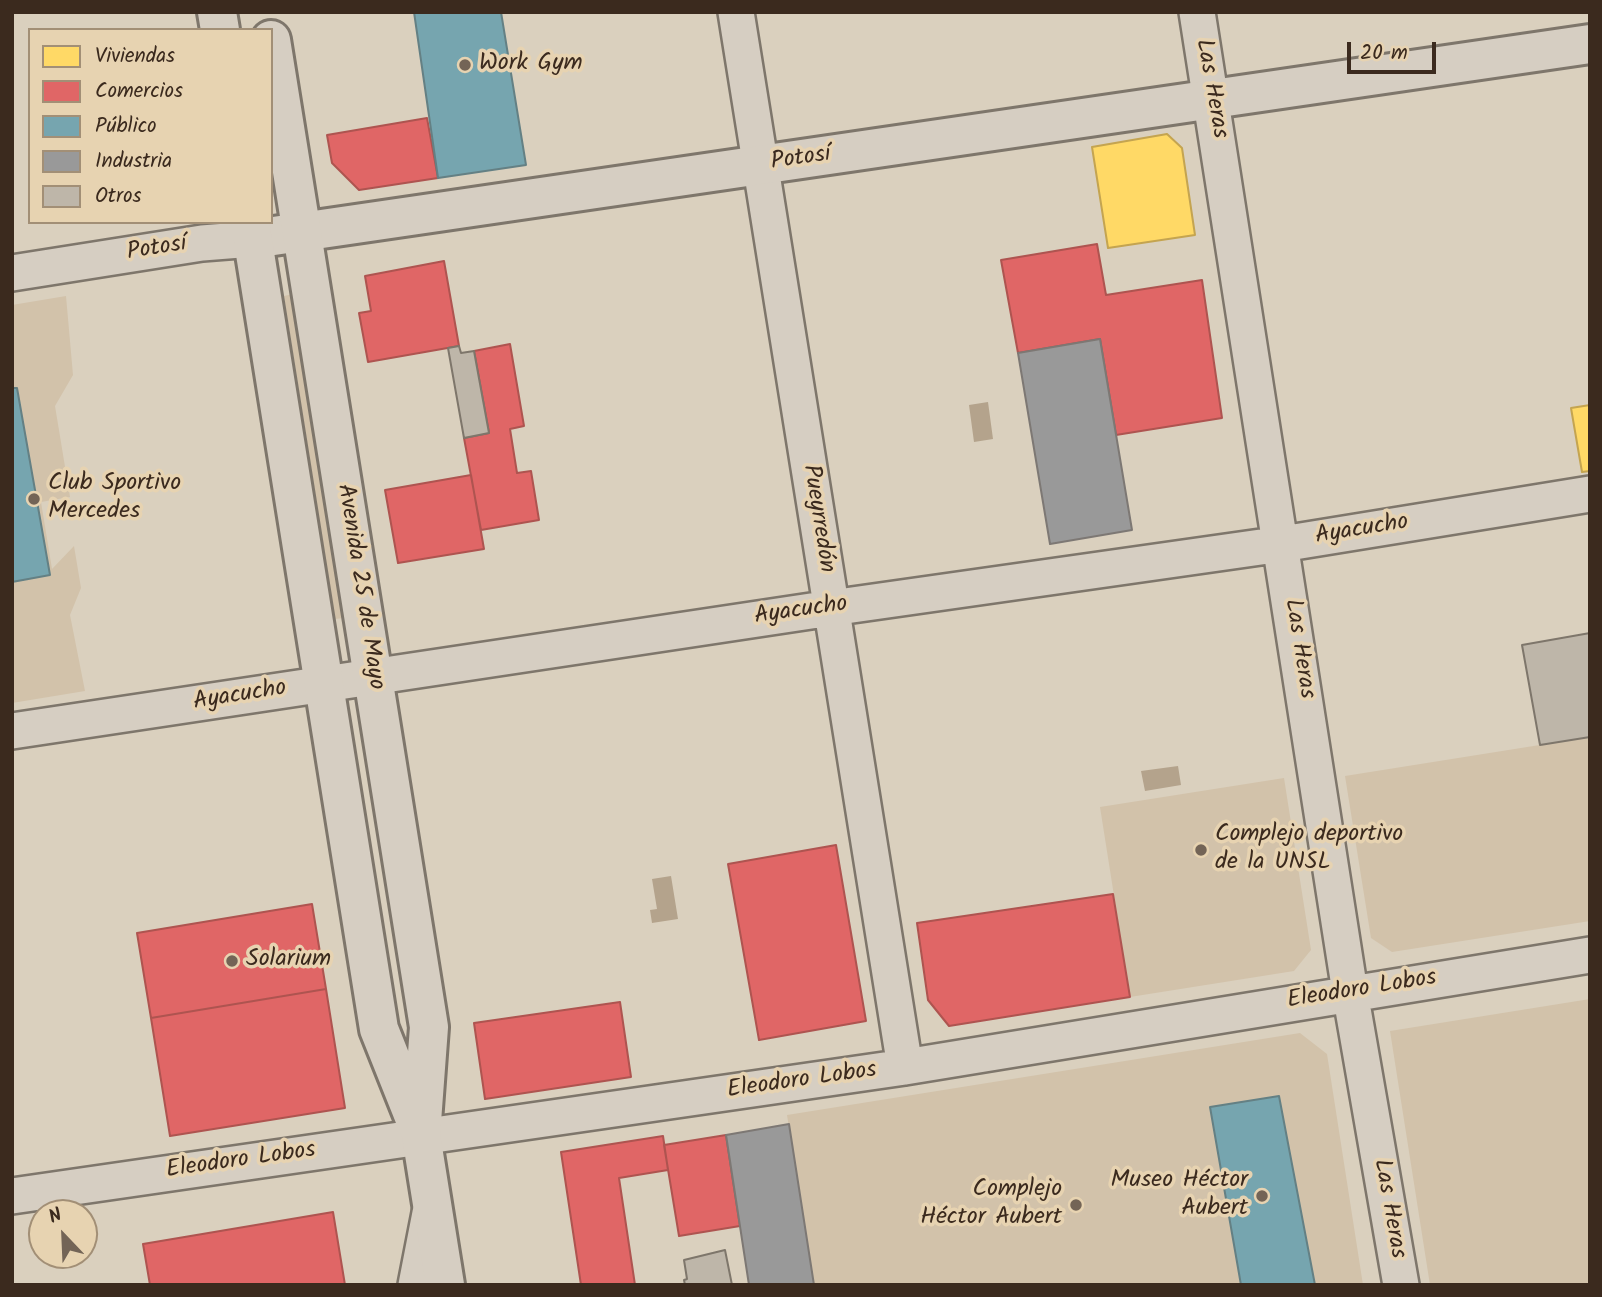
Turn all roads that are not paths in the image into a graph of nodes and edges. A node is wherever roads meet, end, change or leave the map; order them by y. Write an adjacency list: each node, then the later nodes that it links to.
1 (736, 12): 6 (street, Pueyrredón)
2 (1197, 12): 5 (street, Las Heras)
3 (1590, 44): 5 (main road, Potosí)
4 (273, 52): 8 (main road, Avenida 25 de Mayo)
5 (1212, 98): 6 (main road, Potosí); 11 (street, Las Heras)
6 (760, 166): 8 (main road, Potosí); 12 (street, Pueyrredón)
7 (252, 231): 8 (main road, Potosí); 9 (street, Potosí); 14 (main road, Avenida 25 de Mayo)
8 (302, 232): 13 (main road, Avenida 25 de Mayo)
9 (12, 273)
10 (1590, 494): 11 (street, Ayacucho)
11 (1282, 544): 12 (street, Ayacucho); 17 (street, Las Heras)
12 (831, 608): 13 (street, Ayacucho); 18 (street, Pueyrredón)
13 (373, 677): 14 (street, Ayacucho); 19 (main road, Avenida 25 de Mayo)
14 (324, 684): 15 (street, Ayacucho); 19 (main road, Avenida 25 de Mayo)
15 (12, 731)
16 (1590, 955): 17 (street, Eleodoro Lobos)
17 (1350, 992): 18 (street, Eleodoro Lobos); 24 (street, Las Heras)
18 (905, 1067): 19 (street, Eleodoro Lobos)
19 (421, 1135): 20 (street, Eleodoro Lobos); 21 (main road, Avenida 25 de Mayo)
20 (12, 1196)
21 (432, 1203): 22 (street); 23 (main road, Avenida 25 de Mayo)
22 (416, 1285)
23 (444, 1285)
24 (1401, 1285)

